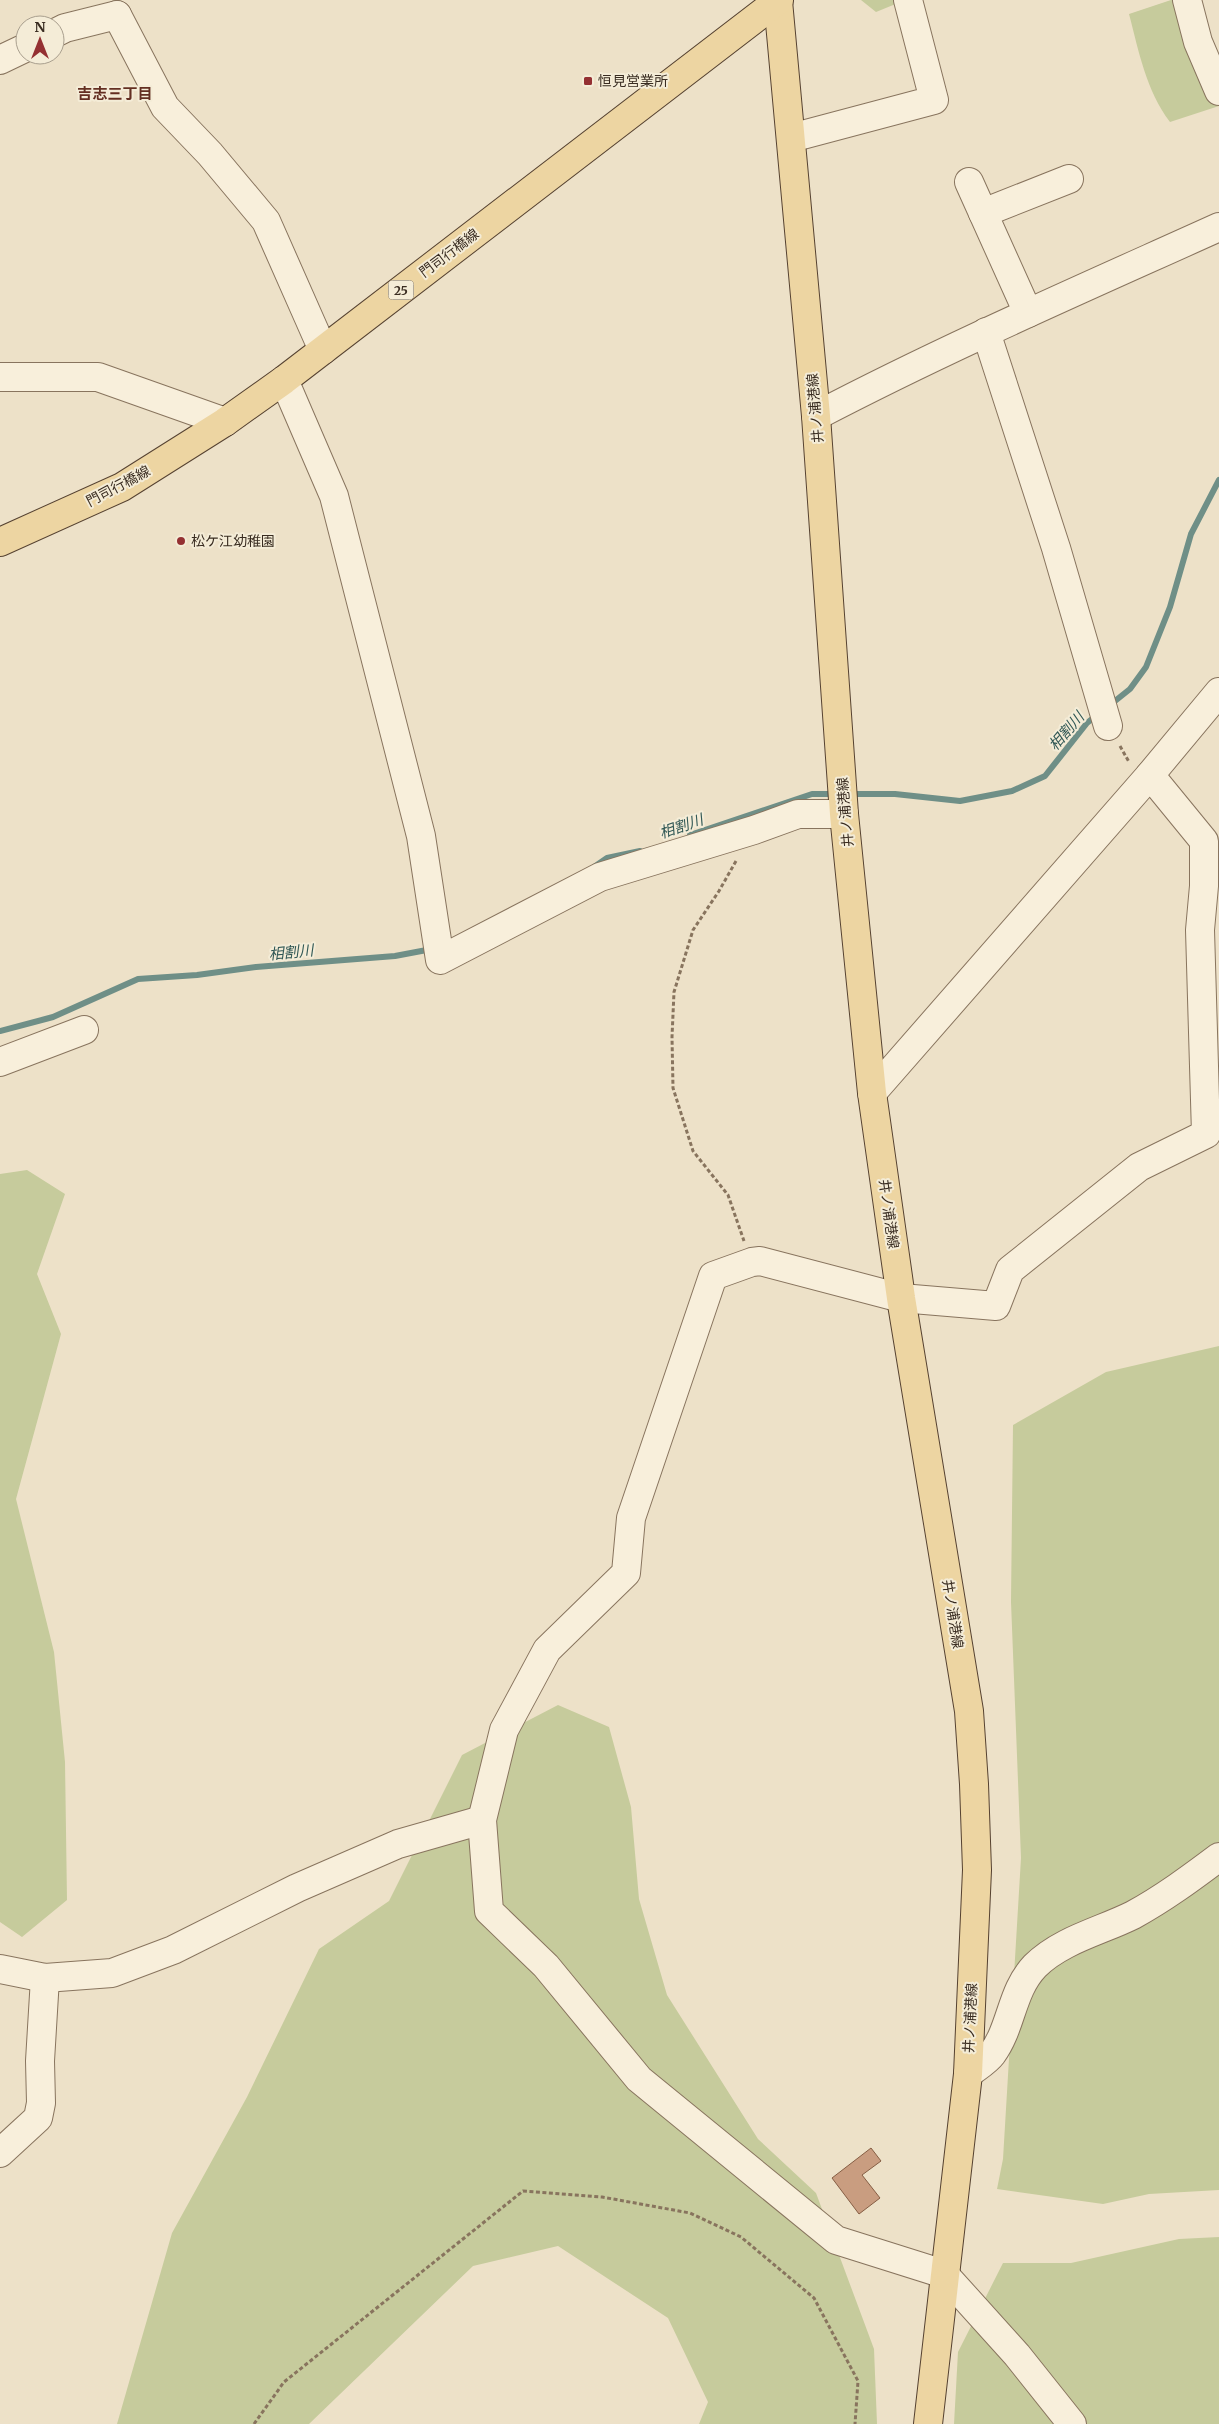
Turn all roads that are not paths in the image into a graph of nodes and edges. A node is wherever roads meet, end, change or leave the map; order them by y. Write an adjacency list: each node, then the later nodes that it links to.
1 (779, 0): 9 (main road, 井ノ浦港線); 16 (main road, 門司行橋線 / 25)
2 (908, 0): 9 (street)
3 (1187, 0): 8 (street)
4 (120, 8): 5 (street); 16 (street)
5 (65, 28)
6 (15, 53): 7 (street)
7 (0, 60)
8 (1219, 91)
9 (791, 138): 19 (main road, 井ノ浦港線)
10 (1069, 179): 12 (street)
11 (969, 182): 12 (street)
12 (983, 213): 14 (street)
13 (1219, 227): 14 (street)
14 (1028, 313): 15 (street)
15 (986, 332): 19 (street); 23 (street)
16 (323, 350): 18 (main road, 門司行橋線 / 25)
17 (0, 377): 20 (street)
18 (284, 380): 20 (main road, 門司行橋線 / 25); 25 (street)
19 (816, 416): 25 (main road, 井ノ浦港線)
20 (225, 422): 21 (main road, 門司行橋線 / 25)
21 (0, 542)
22 (1219, 692): 24 (street)
23 (1108, 726)
24 (1146, 779): 26 (street); 29 (street)
25 (844, 814): 29 (main road, 井ノ浦港線)
26 (1212, 889): 30 (street)
27 (84, 1030): 28 (street)
28 (0, 1062)
29 (872, 1092): 30 (main road, 井ノ浦港線)
30 (901, 1298): 31 (street); 35 (main road, 井ノ浦港線)
31 (482, 1820): 34 (street); 37 (street)
32 (1219, 1857): 35 (street)
33 (0, 1969): 34 (street)
34 (44, 1978): 36 (street)
35 (968, 2074): 37 (main road, 井ノ浦港線)
36 (0, 2153)
37 (944, 2274): 38 (main road, 井ノ浦港線); 39 (street)
38 (928, 2424)
39 (1072, 2424)

